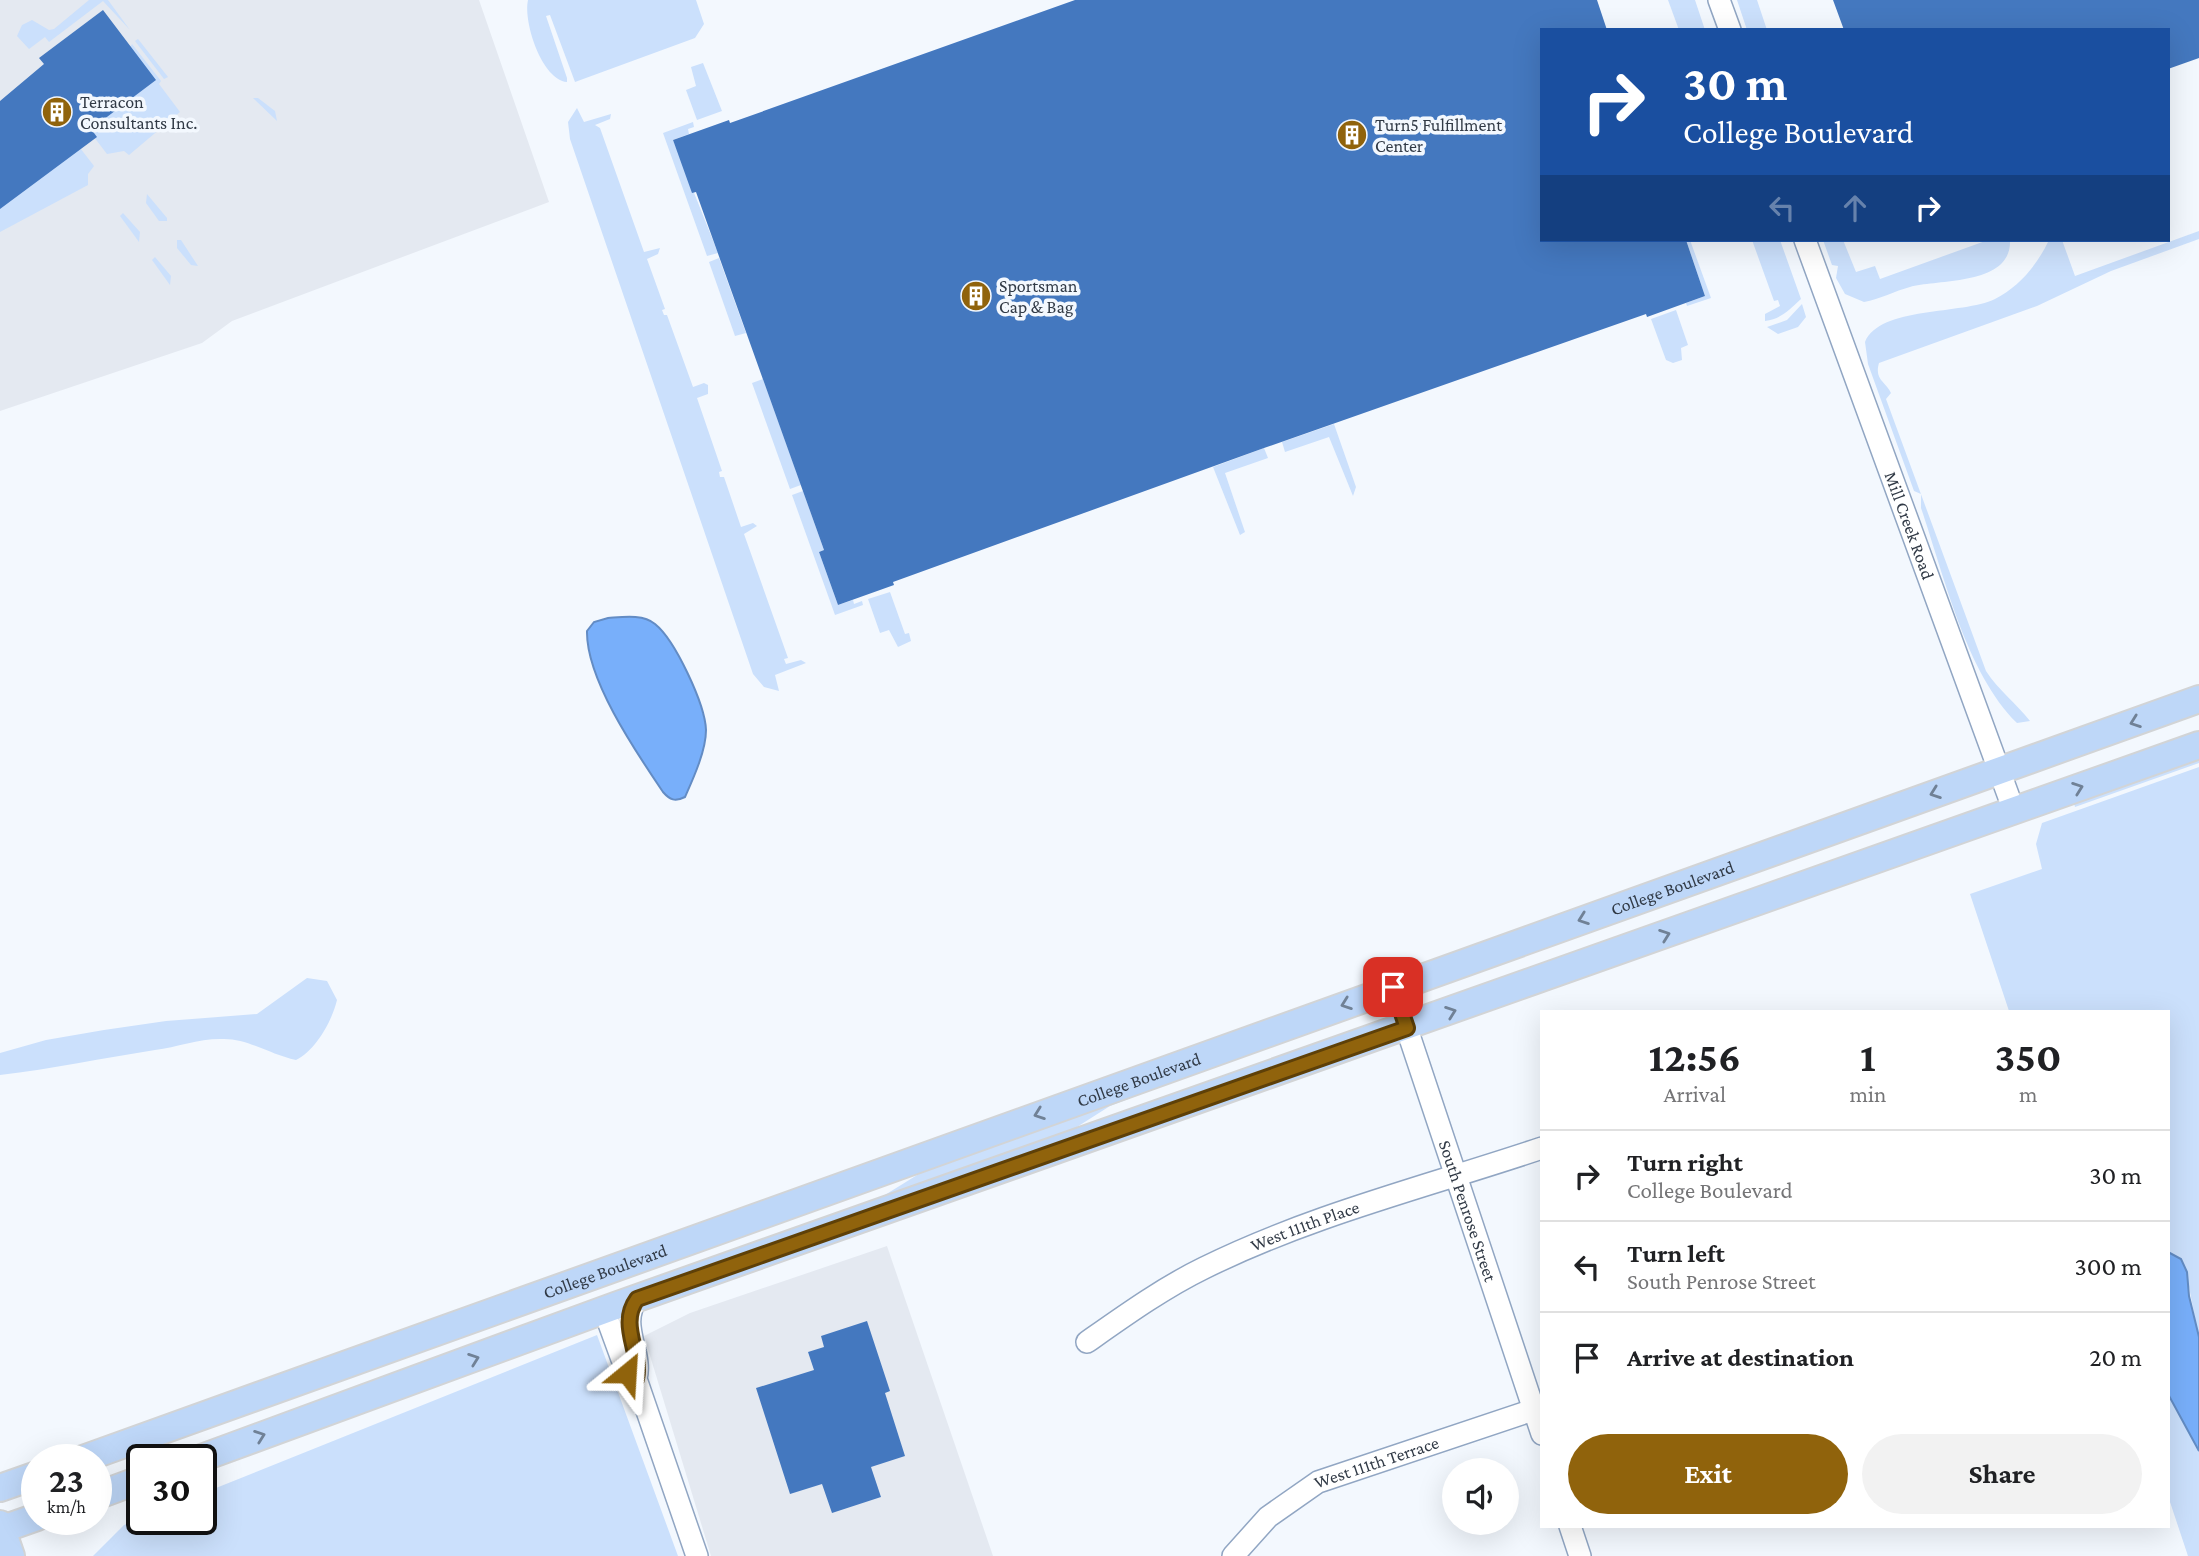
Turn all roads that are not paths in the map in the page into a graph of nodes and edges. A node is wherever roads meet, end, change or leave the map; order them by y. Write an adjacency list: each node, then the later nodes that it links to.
1 (1719, 0): 2 (street)
2 (1729, 28)
3 (1806, 242): 6 (street, Mill Creek Road)
4 (2199, 699): 6 (main road, College Boulevard, one-way to 6)
5 (2199, 745): 7 (main road, one-way to 5)
6 (2000, 770): 7 (street, Mill Creek Road); 8 (main road, College Boulevard, one-way to 8)
7 (2014, 811): 9 (main road, one-way to 7)
8 (1393, 987): 9 (street, South Penrose Street); 12 (main road, College Boulevard, one-way to 12)
9 (1407, 1028): 11 (street, South Penrose Street); 13 (main road)
10 (1540, 1149): 11 (street, West 111th Place)
11 (1456, 1177): 14 (street, West 111th Place); 16 (street, South Penrose Street)
12 (602, 1271): 13 (street); 17 (main road, College Boulevard)
13 (619, 1305): 15 (street); 15 (street); 18 (main road, one-way to 13)
14 (1087, 1342)
15 (636, 1379): 25 (street)
16 (1538, 1408): 26 (street, West 111th Terrace)
17 (112, 1448)
18 (217, 1452)
19 (21, 1481): 20 (main road)
20 (0, 1488)
21 (21, 1522): 22 (main road)
22 (1, 1528): 24 (main road)
23 (1571, 1528): 27 (street)
24 (11, 1556)
25 (697, 1556)
26 (1233, 1556)
27 (1580, 1556)

